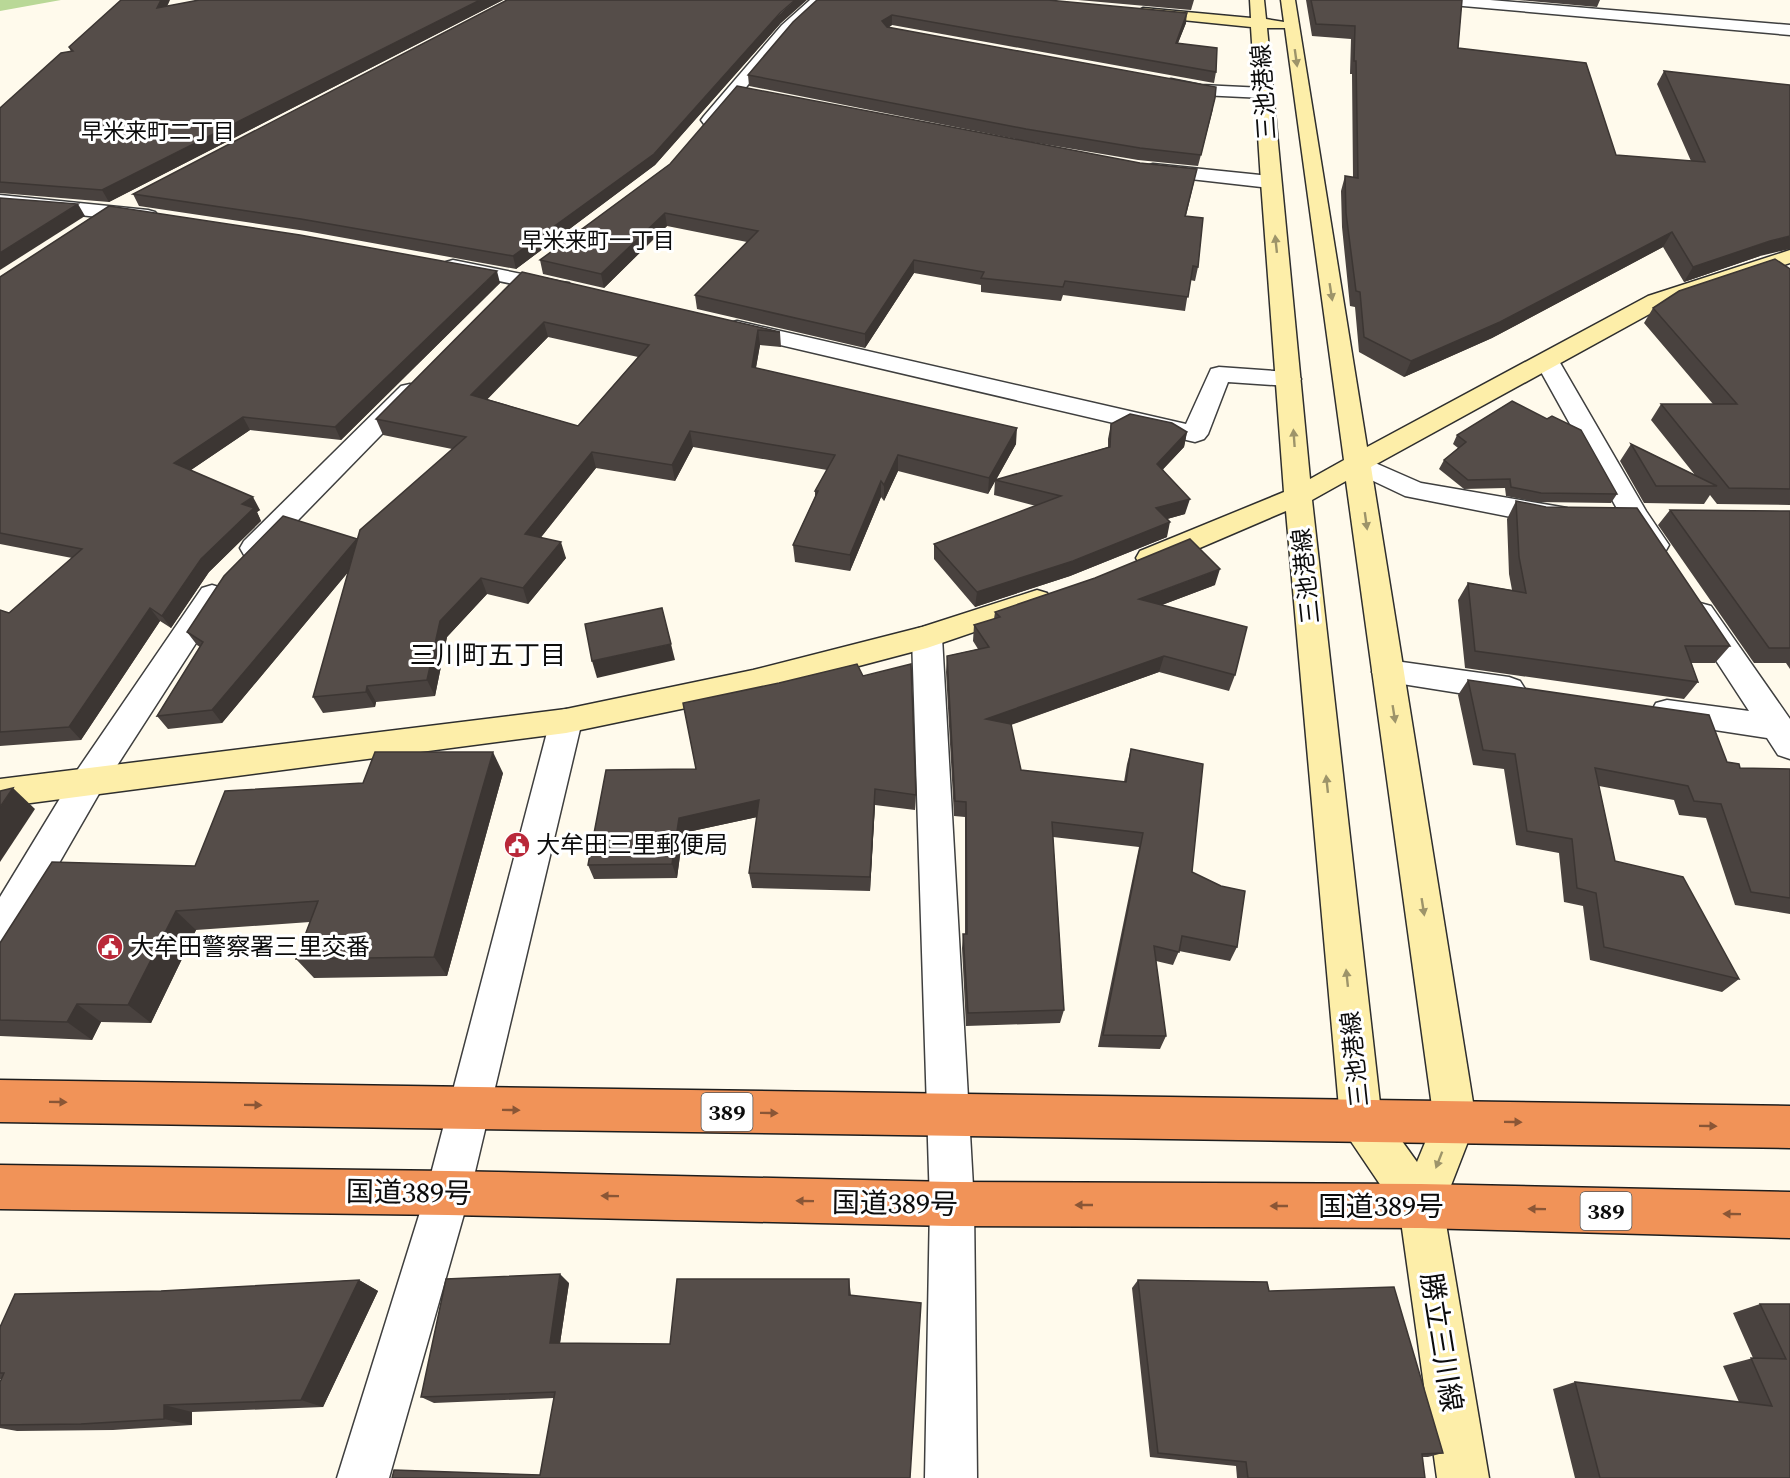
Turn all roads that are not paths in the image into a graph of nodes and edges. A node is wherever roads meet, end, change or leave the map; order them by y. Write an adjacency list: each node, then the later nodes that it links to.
1 (819, 0): 10 (street)
2 (1257, 0): 6 (main road, 三池港線)
3 (1288, 0): 7 (main road, 三池港線)
4 (1440, 0): 8 (street)
5 (1129, 11): 6 (main road, 三池港線)
6 (1259, 23): 7 (main road, 三池港線); 11 (main road, 三池港線)
7 (1292, 26): 31 (main road, 三池港線, one-way to 31)
8 (1790, 30)
9 (1157, 81): 11 (street)
10 (736, 91): 12 (street); 13 (street)
11 (1264, 93): 15 (main road, 三池港線)
12 (757, 94)
13 (696, 136)
14 (1138, 168): 15 (street)
15 (1270, 182): 30 (main road, 三池港線, one-way to 15)
16 (133, 200): 18 (street)
17 (0, 201): 18 (street)
18 (112, 210): 19 (street); 20 (street)
19 (169, 219)
20 (84, 228)
21 (1779, 259): 24 (street); 28 (main road)
22 (431, 262): 23 (street)
23 (531, 271): 25 (street); 26 (street)
24 (1790, 280)
25 (579, 292)
26 (496, 304)
27 (717, 324): 30 (street)
28 (1547, 361): 31 (main road); 33 (street)
29 (430, 371): 43 (street)
30 (1289, 378): 32 (main road, 三池港線, one-way to 30)
31 (1357, 463): 32 (main road); 33 (street); 38 (main road, 三池港線, one-way to 38)
32 (1298, 496): 35 (main road); 49 (main road, 三池港線, one-way to 32)
33 (1634, 514): 34 (street); 42 (street)
34 (1667, 515)
35 (1125, 567)
36 (1059, 592): 37 (main road)
37 (927, 637): 41 (main road); 48 (street)
38 (1388, 672): 39 (street); 50 (main road, 三池港線, one-way to 50)
39 (1541, 694)
40 (1636, 707): 42 (street)
41 (566, 721): 43 (main road); 47 (street)
42 (1784, 737)
43 (88, 782): 44 (main road); 45 (street)
44 (0, 793)
45 (0, 931)
46 (0, 1101): 47 (highway, 389, one-way to 47)
47 (468, 1109): 48 (highway, 389, one-way to 48); 53 (street)
48 (948, 1115): 49 (highway, 389); 54 (street)
49 (1361, 1119): 50 (highway, 389); 55 (main road, 三池港線)
50 (1455, 1120): 51 (highway, 389, one-way to 51); 55 (main road, one-way to 55)
51 (1790, 1127)
52 (0, 1186): 53 (highway, 国道389号 / 389)
53 (448, 1193): 54 (highway, 国道389号 / 389, one-way to 53); 57 (street)
54 (952, 1204): 55 (highway, 国道389号 / 389, one-way to 54); 58 (street)
55 (1421, 1206): 56 (highway, 国道389号 / 389, one-way to 55); 59 (main road, 勝立三川線)
56 (1790, 1215)
57 (363, 1478)
58 (951, 1478)
59 (1463, 1478)

